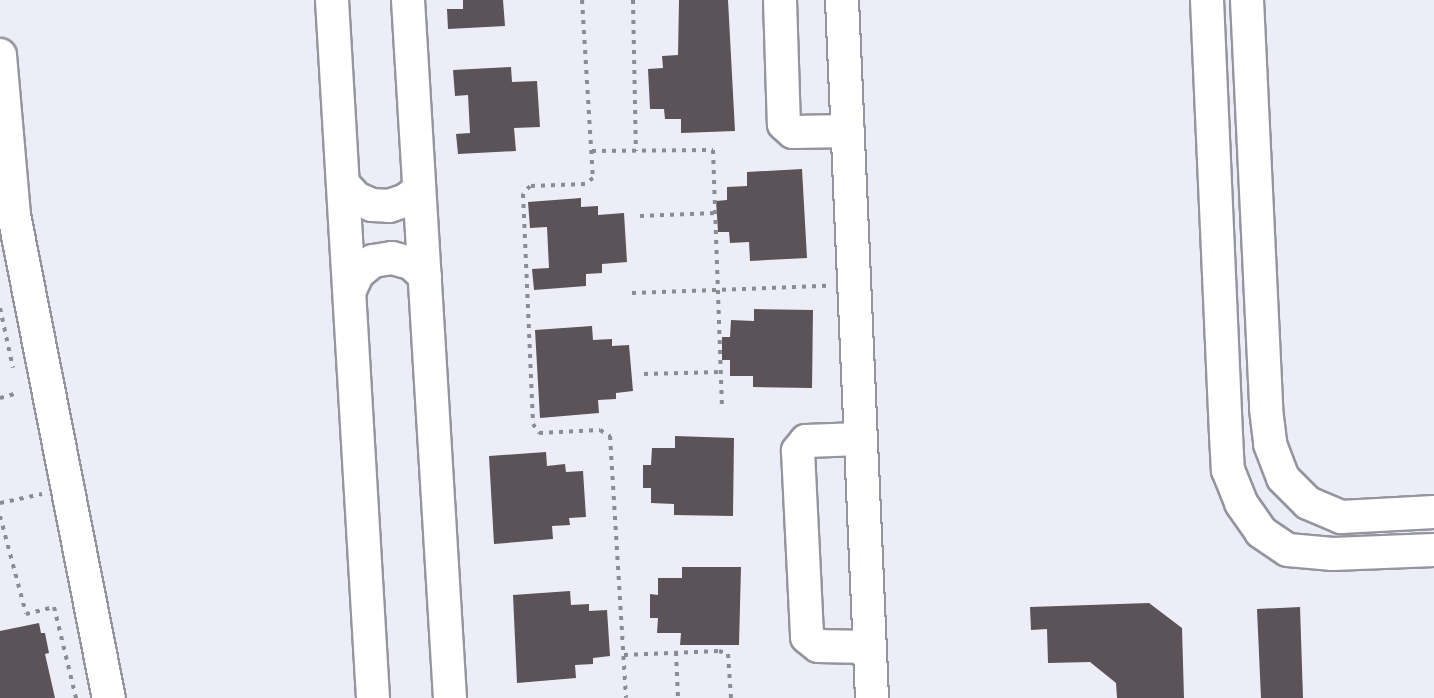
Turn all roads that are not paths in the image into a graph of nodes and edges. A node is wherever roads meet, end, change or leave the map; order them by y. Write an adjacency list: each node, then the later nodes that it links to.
1 (332, 0): 10 (street)
2 (408, 0): 11 (street)
3 (780, 0): 8 (street)
4 (842, 0): 8 (street)
5 (1207, 0): 16 (street)
6 (1247, 0): 15 (street)
7 (0, 55): 9 (street)
8 (848, 131): 14 (street)
9 (3, 149): 18 (street)
10 (344, 185): 11 (street); 13 (street)
11 (419, 190): 12 (street)
12 (425, 276): 13 (street); 20 (street)
13 (350, 290): 19 (street)
14 (860, 439): 17 (street); 17 (street)
15 (1434, 512)
16 (1434, 550)
17 (868, 647): 21 (street)
18 (109, 698)
19 (373, 698)
20 (450, 698)
21 (872, 698)

